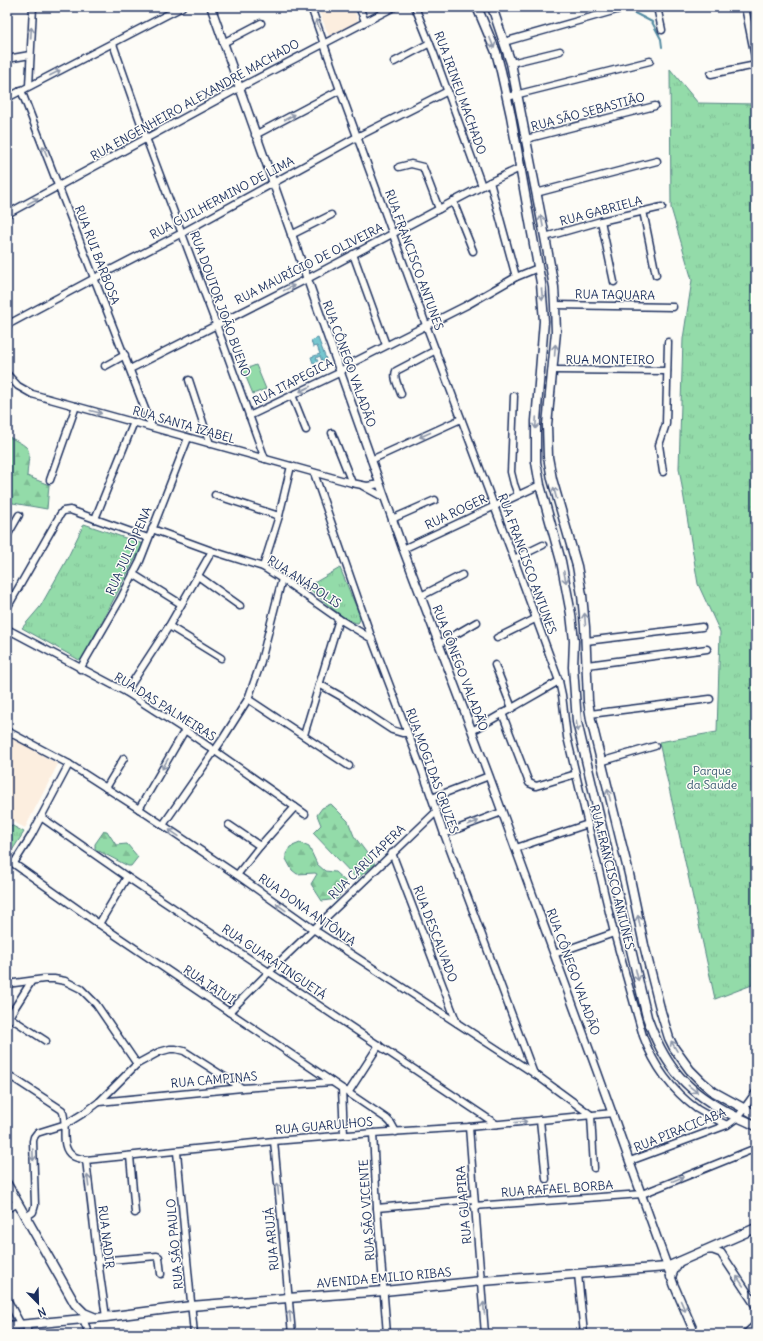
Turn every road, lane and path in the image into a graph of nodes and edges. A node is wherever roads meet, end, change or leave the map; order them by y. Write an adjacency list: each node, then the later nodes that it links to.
1 (33, 7): 23 (street, one-way to 1)
2 (182, 7): 21 (street)
3 (211, 7): 19 (street, RUA CÔNEGO VALADÃO)
4 (311, 7): 16 (street, RUA FRANCISCO ANTUNES, one-way to 4)
5 (359, 7): 13 (street)
6 (394, 7): 13 (street, RUA ENGENHEIRO ALEXANDRE MACHADO)
7 (415, 7): 20 (street, RUA IRINEU MACHADO)
8 (477, 7): 37 (main road, one-way to 37)
9 (492, 7): 17 (main road)
10 (657, 7): 15 (street)
11 (745, 7): 18 (street)
12 (620, 9): 17 (street)
13 (365, 22): 16 (street, RUA ENGENHEIRO ALEXANDRE MACHADO)
14 (261, 23): 19 (street)
15 (662, 30)
16 (324, 42): 32 (street, RUA ENGENHEIRO ALEXANDRE MACHADO); 34 (street, RUA FRANCISCO ANTUNES)
17 (504, 42): 28 (main road)
18 (754, 42): 27 (street)
19 (223, 43): 32 (street, RUA CÔNEGO VALADÃO)
20 (430, 43): 26 (street); 35 (street, RUA IRINEU MACHADO)
21 (113, 44): 31 (street, one-way to 21); 42 (street, RUA DOUTOR JOÃO BUENO)
22 (560, 51): 28 (street)
23 (30, 55): 24 (street); 31 (street)
24 (7, 59)
25 (650, 61): 36 (street)
26 (394, 62)
27 (756, 62)
28 (511, 63): 36 (main road)
29 (756, 65): 30 (street)
30 (711, 74)
31 (29, 86): 33 (street)
32 (239, 88): 40 (street, RUA CÔNEGO VALADÃO); 42 (street, RUA ENGENHEIRO ALEXANDRE MACHADO)
33 (21, 90): 38 (street); 50 (street, RUA RUI BARBOSA, one-way to 33)
34 (340, 90): 40 (street, one-way to 34); 41 (street, RUA FRANCISCO ANTUNES)
35 (448, 91): 41 (street, RUA GUILHERMINO DE LIMA); 49 (street, RUA IRINEU MACHADO)
36 (517, 94): 37 (street); 43 (main road)
37 (507, 97): 46 (main road)
38 (7, 98)
39 (655, 106): 43 (street, RUA SÃO SEBASTIÃO)
40 (256, 135): 48 (street, RUA CÔNEGO VALADÃO)
41 (357, 137): 48 (street, RUA GUILHERMINO DE LIMA); 59 (street, RUA FRANCISCO ANTUNES)
42 (146, 138): 50 (street, RUA ENGENHEIRO ALEXANDRE MACHADO); 60 (street, RUA DOUTOR JOÃO BUENO)
43 (526, 139): 51 (main road)
44 (657, 161): 51 (street)
45 (398, 167): 54 (street)
46 (520, 168): 47 (street, RUA MAURÍCIO DE OLIVEIRA); 65 (main road)
47 (490, 182): 49 (street, RUA MAURÍCIO DE OLIVEIRA); 67 (street)
48 (273, 184): 60 (street, RUA GUILHERMINO DE LIMA); 61 (street, RUA CÔNEGO VALADÃO)
49 (482, 186): 52 (street, RUA MAURÍCIO DE OLIVEIRA)
50 (59, 187): 56 (street, RUA ENGENHEIRO ALEXANDRE MACHADO, one-way to 50); 68 (street, RUA RUI BARBOSA)
51 (536, 193): 62 (main road, one-way to 51)
52 (453, 202): 54 (street, RUA MAURÍCIO DE OLIVEIRA); 63 (street)
53 (662, 207): 55 (street, RUA GABRIELA)
54 (438, 209): 59 (street, RUA MAURÍCIO DE OLIVEIRA)
55 (643, 211): 58 (street, RUA GABRIELA); 66 (street)
56 (7, 214)
57 (331, 215): 61 (street)
58 (601, 221): 62 (street, RUA GABRIELA); 70 (street)
59 (393, 233): 64 (street, RUA MAURÍCIO DE OLIVEIRA); 74 (street, RUA FRANCISCO ANTUNES)
60 (182, 234): 68 (street, RUA GUILHERMINO DE LIMA); 73 (street, RUA DOUTOR JOÃO BUENO)
61 (291, 235): 69 (street, RUA CÔNEGO VALADÃO)
62 (545, 237): 71 (main road)
63 (473, 251)
64 (353, 254): 69 (street, RUA MAURÍCIO DE OLIVEIRA); 77 (street)
65 (538, 268): 67 (street, RUA ITAPEGICA); 108 (main road, one-way to 108)
66 (656, 276)
67 (516, 277): 74 (street, RUA ITAPEGICA)
68 (95, 278): 75 (street, RUA GUILHERMINO DE LIMA); 79 (street, RUA RUI BARBOSA)
69 (307, 279): 73 (street, RUA MAURÍCIO DE OLIVEIRA, one-way to 69); 84 (street, RUA CÔNEGO VALADÃO)
70 (614, 282)
71 (556, 305): 72 (street, RUA TAQUARA); 82 (main road, one-way to 71)
72 (673, 307)
73 (216, 324): 81 (street, RUA MAURÍCIO DE OLIVEIRA); 91 (street, RUA DOUTOR JOÃO BUENO)
74 (426, 325): 77 (street, RUA ITAPEGICA); 78 (street, RUA FRANCISCO ANTUNES)
75 (7, 326)
76 (668, 342): 83 (street, RUA MONTEIRO)
77 (386, 345): 84 (street, RUA ITAPEGICA)
78 (436, 350): 87 (street); 92 (street, RUA FRANCISCO ANTUNES)
79 (125, 355): 80 (street); 81 (street, RUA RUI BARBOSA)
80 (105, 366)
81 (130, 369): 94 (street, RUA RUI BARBOSA)
82 (553, 370): 83 (street, RUA MONTEIRO); 142 (main road, one-way to 82)
83 (667, 371): 102 (street, RUA MONTEIRO)
84 (340, 372): 88 (street, RUA ITAPEGICA, one-way to 88); 100 (street, RUA CÔNEGO VALADÃO)
85 (7, 374): 90 (street, RUA SANTA IZABEL)
86 (189, 380): 98 (street)
87 (402, 394)
88 (292, 395): 91 (street, RUA ITAPEGICA); 95 (street)
89 (514, 396): 110 (street)
90 (76, 406): 93 (street, RUA SANTA IZABEL, one-way to 93); 104 (street)
91 (249, 416): 99 (street, RUA DOUTOR JOÃO BUENO)
92 (461, 419): 100 (street, one-way to 100); 113 (street, RUA FRANCISCO ANTUNES)
93 (134, 422): 94 (street, RUA SANTA IZABEL); 116 (street)
94 (152, 427): 97 (street, RUA SANTA IZABEL)
95 (306, 430)
96 (332, 433): 105 (street)
97 (188, 438): 98 (street, RUA SANTA IZABEL); 118 (street, RUA JULIO PENA)
98 (210, 444): 99 (street, RUA SANTA IZABEL)
99 (265, 459): 101 (street, RUA SANTA IZABEL)
100 (372, 460): 106 (street, RUA CÔNEGO VALADÃO)
101 (292, 466): 103 (street, RUA SANTA IZABEL); 115 (street)
102 (663, 472)
103 (314, 473): 105 (street, RUA SANTA IZABEL); 141 (street, RUA MOGI DAS CRUZES)
104 (50, 480)
105 (352, 483): 107 (street, RUA SANTA IZABEL)
106 (380, 484): 107 (street, RUA SANTA IZABEL); 111 (street, RUA CÔNEGO VALADÃO)
107 (362, 485): 111 (street, RUA SANTA IZABEL)
108 (540, 485): 110 (street, RUA ROGER); 179 (main road, one-way to 179)
109 (215, 495): 115 (street)
110 (518, 495): 113 (street, RUA ROGER)
111 (385, 498): 117 (street, RUA CÔNEGO VALADÃO)
112 (435, 500): 117 (street)
113 (494, 507): 122 (street, RUA ROGER); 124 (street, RUA FRANCISCO ANTUNES)
114 (19, 515): 119 (street)
115 (279, 516): 125 (street)
116 (95, 519): 120 (street); 133 (street)
117 (392, 519): 122 (street, RUA CÔNEGO VALADÃO)
118 (152, 529): 120 (street, RUA JULIO PENA); 123 (street, RUA ANÁPOLIS)
119 (7, 536)
120 (148, 538): 126 (street, RUA JULIO PENA)
121 (543, 545): 124 (street)
122 (403, 549): 130 (street, RUA CÔNEGO VALADÃO)
123 (212, 551): 125 (street, RUA ANÁPOLIS); 128 (street)
124 (514, 559): 135 (street, RUA FRANCISCO ANTUNES)
125 (263, 567): 129 (street, RUA ANÁPOLIS)
126 (132, 574): 131 (street); 148 (street, RUA JULIO PENA)
127 (462, 575): 130 (street)
128 (198, 576): 131 (street); 132 (street)
129 (282, 579): 134 (street, RUA ANÁPOLIS); 153 (street)
130 (421, 596): 143 (street, RUA CÔNEGO VALADÃO)
131 (181, 604): 137 (street)
132 (240, 606)
133 (7, 608)
134 (339, 619): 141 (street, RUA ANÁPOLIS); 150 (street)
135 (535, 619): 140 (street); 149 (street, RUA FRANCISCO ANTUNES)
136 (477, 622): 143 (street)
137 (168, 626): 145 (street); 151 (street)
138 (702, 627): 142 (street)
139 (7, 629): 148 (street, RUA DAS PALMEIRAS)
140 (497, 638)
141 (372, 639): 160 (street, RUA MOGI DAS CRUZES)
142 (586, 641): 147 (main road)
143 (439, 644): 159 (street, RUA CÔNEGO VALADÃO)
144 (708, 649): 147 (street)
145 (221, 658)
146 (495, 665): 154 (street)
147 (587, 665): 156 (main road)
148 (80, 669): 151 (street, RUA DAS PALMEIRAS)
149 (558, 681): 154 (street); 168 (street, RUA FRANCISCO ANTUNES)
150 (319, 684): 160 (street); 161 (street)
151 (126, 692): 157 (street, RUA DAS PALMEIRAS)
152 (710, 699): 156 (street)
153 (248, 700): 161 (street); 163 (street)
154 (512, 708): 155 (street)
155 (502, 713): 159 (street); 168 (street)
156 (590, 714): 165 (main road)
157 (185, 730): 163 (street, RUA DAS PALMEIRAS); 173 (street, one-way to 173)
158 (7, 731): 166 (street, RUA DONA ANTÔNIA)
159 (472, 731): 169 (street, RUA CÔNEGO VALADÃO)
160 (407, 733): 171 (street, RUA MOGI DAS CRUZES)
161 (304, 735): 167 (street)
162 (655, 746): 165 (street)
163 (214, 751): 172 (street, RUA DAS PALMEIRAS); 182 (street)
164 (124, 758): 170 (street)
165 (600, 762): 178 (main road, one-way to 165)
166 (69, 764): 170 (street, RUA DONA ANTÔNIA); 177 (street)
167 (349, 766)
168 (576, 774): 181 (street, RUA FRANCISCO ANTUNES)
169 (489, 776): 171 (street); 175 (street, RUA CÔNEGO VALADÃO)
170 (106, 788): 173 (street, RUA DONA ANTÔNIA)
171 (432, 798): 174 (street, RUA MOGI DAS CRUZES)
172 (295, 807): 176 (street, RUA DAS PALMEIRAS); 184 (street)
173 (139, 809): 182 (street, RUA DONA ANTÔNIA)
174 (436, 812): 183 (street, RUA MOGI DAS CRUZES); 186 (street, RUA CARUTAPERA)
175 (502, 812): 183 (street, one-way to 175); 185 (street, RUA CÔNEGO VALADÃO)
176 (305, 814)
177 (41, 817): 188 (street); 190 (street, RUA GUARATINGUETÁ)
178 (615, 819): 179 (main road); 212 (main road, one-way to 178)
179 (600, 822): 216 (main road, one-way to 216)
180 (229, 824): 184 (street)
181 (588, 824): 185 (street); 193 (street, RUA FRANCISCO ANTUNES)
182 (163, 825): 189 (street, RUA DONA ANTÔNIA, one-way to 182)
183 (444, 834): 205 (street, RUA MOGI DAS CRUZES)
184 (260, 846): 189 (street)
185 (516, 848): 194 (street, RUA CÔNEGO VALADÃO)
186 (392, 853): 192 (street, RUA CARUTAPERA); 200 (street, RUA DESCALVADO)
187 (7, 859): 188 (street, RUA TATUÍ)
188 (14, 863): 191 (street, RUA TATUÍ)
189 (237, 875): 192 (street, RUA DONA ANTÔNIA, one-way to 189)
190 (127, 877): 191 (street); 195 (street, RUA GUARATINGUETÁ)
191 (99, 924): 198 (street, RUA TATUÍ)
192 (313, 929): 195 (street, RUA CARUTAPERA); 200 (street, RUA DONA ANTÔNIA)
193 (614, 933): 194 (street); 217 (street, RUA FRANCISCO ANTUNES)
194 (554, 954): 213 (street, RUA CÔNEGO VALADÃO)
195 (269, 972): 198 (street, RUA CARUTAPERA); 202 (street, RUA GUARATINGUETÁ)
196 (31, 982): 197 (street); 199 (street); 203 (street)
197 (7, 984)
198 (229, 1012): 206 (street, RUA TATUÍ)
199 (8, 1018): 201 (street)
200 (457, 1023): 205 (street, RUA DONA ANTÔNIA)
201 (46, 1041)
202 (379, 1045): 209 (street); 220 (street, RUA GUARATINGUETÁ)
203 (137, 1064): 207 (street); 211 (street)
204 (7, 1074): 219 (street)
205 (535, 1074): 214 (street, RUA DONA ANTÔNIA)
206 (332, 1082): 207 (street, RUA CAMPINAS); 208 (street, RUA TATUÍ)
207 (242, 1088): 211 (street, RUA CAMPINAS)
208 (342, 1089): 209 (street, RUA TATUÍ); 227 (street)
209 (348, 1092): 225 (street, RUA TATUÍ)
210 (756, 1092): 212 (street)
211 (98, 1102): 219 (street)
212 (743, 1108): 215 (main road); 216 (street)
213 (612, 1113): 214 (street, RUA GUARULHOS); 233 (street, RUA CÔNEGO VALADÃO)
214 (591, 1115): 218 (street, RUA GUARULHOS); 234 (street)
215 (756, 1115)
216 (738, 1117): 221 (street, RUA PIRACICABA); 222 (main road)
217 (714, 1118): 221 (street, RUA FRANCISCO ANTUNES); 224 (street)
218 (540, 1120): 220 (street, RUA GUARULHOS, one-way to 218); 235 (street)
219 (66, 1124): 232 (street); 244 (street, one-way to 244)
220 (496, 1124): 223 (street, RUA GUARULHOS)
221 (727, 1125): 224 (street, RUA PIRACICABA)
222 (756, 1126)
223 (469, 1127): 225 (street, RUA GUARULHOS); 238 (street, RUA GUAPIRA)
224 (716, 1130): 233 (street, RUA PIRACICABA)
225 (396, 1132): 226 (street, RUA GUARULHOS)
226 (373, 1133): 227 (street, RUA GUARULHOS); 242 (street, RUA SÃO VICENTE)
227 (344, 1135): 228 (street, RUA GUARULHOS)
228 (274, 1141): 230 (street, RUA GUARULHOS); 257 (street, RUA ARUJÁ, one-way to 228)
229 (756, 1148): 237 (street, RUA RAFAEL BORBA, one-way to 229)
230 (177, 1152): 231 (street, RUA GUARULHOS); 260 (street, RUA SÃO PAULO)
231 (130, 1156): 232 (street, RUA GUARULHOS); 243 (street)
232 (86, 1160): 249 (street, RUA NADIR, one-way to 232)
233 (630, 1161): 237 (street, RUA CÔNEGO VALADÃO)
234 (594, 1168)
235 (546, 1179)
236 (7, 1184): 239 (main road)
237 (642, 1194): 240 (street, RUA RAFAEL BORBA); 251 (street, RUA CÔNEGO VALADÃO)
238 (474, 1199): 240 (street, RUA GUAPIRA); 242 (street)
239 (18, 1203): 241 (street); 244 (main road)
240 (474, 1206): 255 (street, RUA GUAPIRA)
241 (7, 1208)
242 (377, 1208): 256 (street, RUA SÃO VICENTE)
243 (135, 1214)
244 (26, 1217): 259 (main road)
245 (756, 1228): 246 (main road, AVENIDA EMILIO RIBAS)
246 (734, 1238): 247 (main road, AVENIDA EMILIO RIBAS); 248 (street)
247 (701, 1252): 248 (street); 250 (main road, AVENIDA EMILIO RIBAS)
248 (724, 1257): 261 (street, one-way to 248)
249 (98, 1261): 252 (street); 262 (street, RUA NADIR)
250 (680, 1261): 251 (main road, AVENIDA EMILIO RIBAS); 254 (main road)
251 (667, 1267): 253 (main road, AVENIDA EMILIO RIBAS); 254 (street, RUA CÔNEGO VALADÃO)
252 (161, 1274)
253 (578, 1274): 255 (main road, AVENIDA EMILIO RIBAS); 275 (street)
254 (671, 1277): 276 (street, RUA CÔNEGO VALADÃO, one-way to 276)
255 (482, 1281): 256 (main road, AVENIDA EMILIO RIBAS); 274 (street, RUA GUAPIRA, one-way to 255)
256 (384, 1291): 257 (main road, AVENIDA EMILIO RIBAS); 273 (street, RUA SÃO VICENTE)
257 (288, 1298): 260 (main road, AVENIDA EMILIO RIBAS); 272 (street, RUA ARUJÁ, one-way to 257)
258 (7, 1299): 266 (street)
259 (75, 1304): 263 (main road); 265 (main road)
260 (191, 1306): 262 (main road, AVENIDA EMILIO RIBAS); 271 (street, RUA SÃO PAULO)
261 (756, 1306)
262 (106, 1317): 263 (main road, AVENIDA EMILIO RIBAS)
263 (96, 1318): 264 (main road, AVENIDA EMILIO RIBAS)
264 (83, 1319): 265 (main road, AVENIDA EMILIO RIBAS); 270 (street)
265 (61, 1321): 266 (main road, AVENIDA EMILIO RIBAS)
266 (24, 1325): 268 (main road, AVENIDA EMILIO RIBAS); 269 (street)
267 (756, 1325): 277 (street)
268 (7, 1326)
269 (27, 1334)
270 (89, 1334)
271 (194, 1334)
272 (292, 1334)
273 (387, 1334)
274 (486, 1334)
275 (584, 1334)
276 (695, 1334)
277 (746, 1334)

